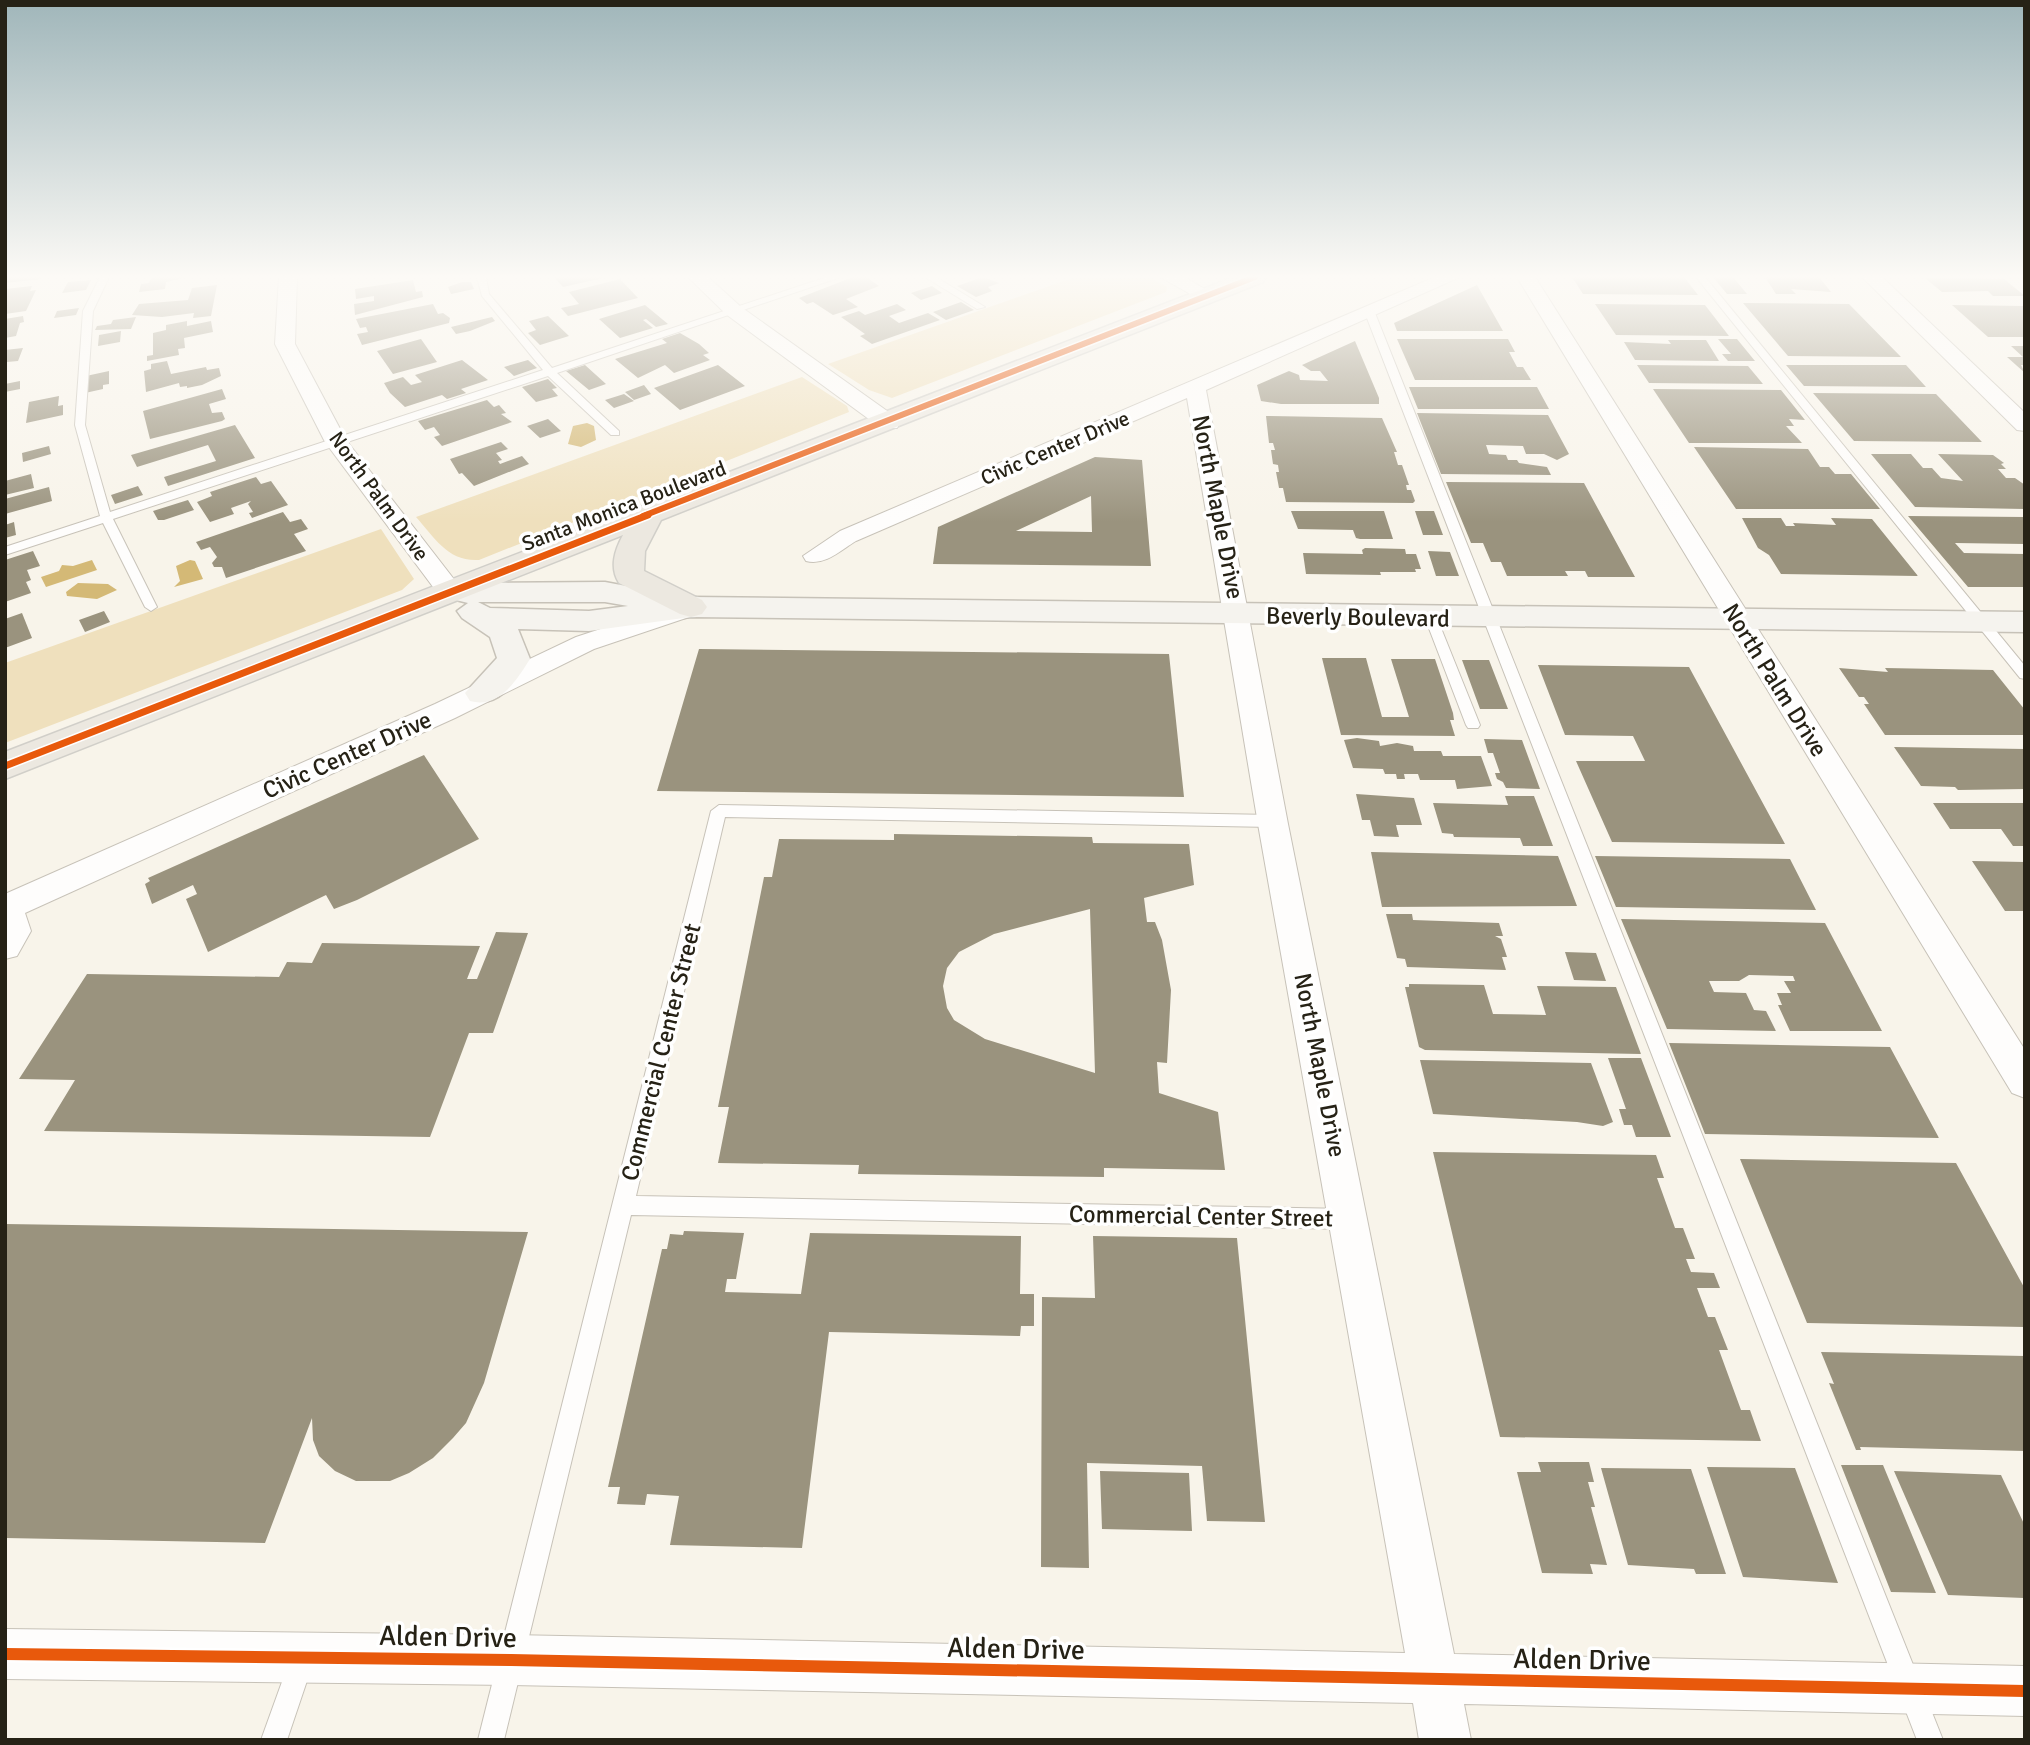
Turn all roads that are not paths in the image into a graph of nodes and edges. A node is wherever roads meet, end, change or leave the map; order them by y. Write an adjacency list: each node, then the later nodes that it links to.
1 (85, 358): 19 (lane)
2 (293, 358): 17 (street, North Palm Drive)
3 (539, 358): 12 (lane)
4 (591, 358): 12 (lane)
5 (799, 358): 14 (street)
6 (1051, 358): 14 (main road, Santa Monica Boulevard)
7 (1266, 358): 13 (street, Civic Center Drive)
8 (1388, 358): 28 (lane)
9 (1576, 358): 29 (street, North Palm Drive)
10 (1766, 358): 30 (lane)
11 (1956, 358): 15 (street)
12 (550, 372): 16 (lane); 17 (lane)
13 (1196, 389): 21 (street, Civic Center Drive); 25 (street, North Maple Drive)
14 (888, 423): 18 (main road, Santa Monica Boulevard)
15 (2025, 425)
16 (615, 433)
17 (336, 442): 19 (lane); 22 (street, North Palm Drive)
18 (650, 514): 22 (main road, Santa Monica Boulevard); 24 (main road)
19 (106, 518): 20 (lane); 23 (lane)
20 (5, 551)
21 (815, 556)
22 (451, 593): 24 (main road, Beverly Boulevard); 26 (main road); 35 (main road, Santa Monica Boulevard)
23 (150, 607)
24 (691, 607): 25 (main road, Beverly Boulevard); 26 (main road, Beverly Boulevard); 33 (street, Civic Center Drive)
25 (1238, 615): 27 (main road, Beverly Boulevard); 36 (street, North Maple Drive)
26 (483, 618): 33 (main road)
27 (1431, 618): 28 (main road, Beverly Boulevard); 34 (lane)
28 (1490, 619): 29 (main road, Beverly Boulevard); 46 (lane)
29 (1738, 619): 30 (main road, Beverly Boulevard); 39 (street, North Palm Drive)
30 (1980, 622): 31 (main road, Beverly Boulevard); 32 (lane)
31 (2025, 622)
32 (2025, 675)
33 (482, 693): 37 (street, Civic Center Drive)
34 (1473, 725)
35 (5, 766)
36 (1272, 821): 40 (lane, Commercial Center Street); 41 (street, North Maple Drive)
37 (6, 907): 38 (street)
38 (5, 946)
39 (2025, 1082)
40 (624, 1205): 41 (lane, Commercial Center Street); 44 (lane)
41 (1350, 1219): 45 (street, North Maple Drive)
42 (5, 1654): 43 (street, Alden Drive)
43 (303, 1657): 44 (street, Alden Drive); 48 (lane)
44 (511, 1660): 45 (street, Alden Drive); 49 (lane)
45 (1435, 1679): 46 (street, Alden Drive); 50 (street, North Maple Drive)
46 (1910, 1687): 47 (street, Alden Drive); 51 (lane)
47 (2025, 1691)
48 (274, 1740)
49 (491, 1740)
50 (1446, 1740)
51 (1930, 1740)

